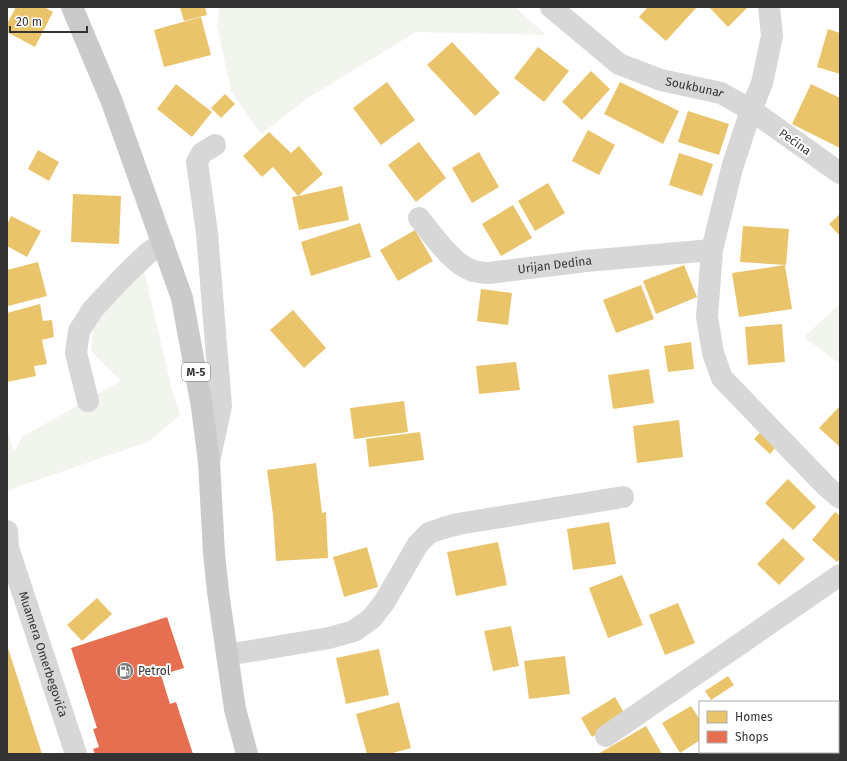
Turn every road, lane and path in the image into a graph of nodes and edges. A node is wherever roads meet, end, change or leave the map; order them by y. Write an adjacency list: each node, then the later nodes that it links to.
1 (72, 7): 8 (main road, M-5)
2 (551, 7): 4 (street, Soukbunar)
3 (769, 7): 4 (street)
4 (751, 110): 6 (street, Pećina); 9 (street)
5 (215, 145): 11 (street)
6 (840, 173)
7 (419, 218): 9 (street, Urijan Dedina)
8 (163, 243): 10 (street); 11 (main road, M-5)
9 (712, 250): 13 (street)
10 (88, 401)
11 (209, 462): 16 (main road, M-5)
12 (623, 497): 16 (street)
13 (840, 498)
14 (7, 531): 18 (street, Muamera Omerbegovića)
15 (840, 575): 17 (street)
16 (228, 655): 19 (main road, M-5)
17 (606, 736)
18 (76, 754)
19 (247, 754)

